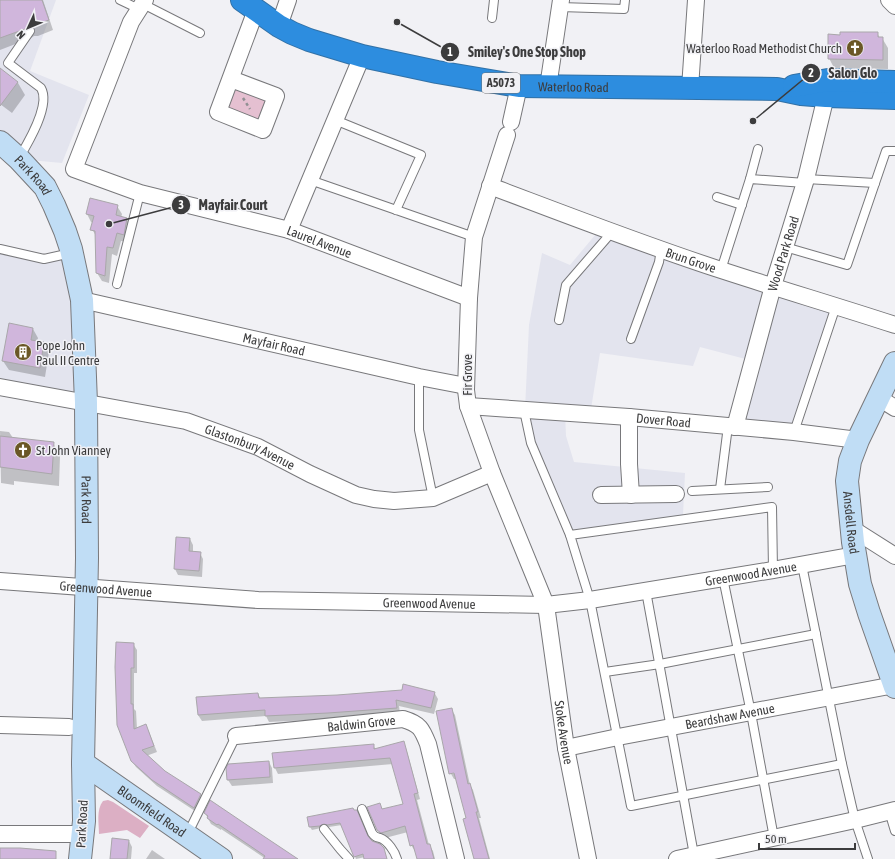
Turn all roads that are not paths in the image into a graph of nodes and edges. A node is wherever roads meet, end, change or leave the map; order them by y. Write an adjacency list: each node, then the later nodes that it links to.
1 (120, 0): 7 (lane)
2 (288, 0): 12 (street)
3 (494, 0): 11 (lane)
4 (625, 0): 8 (lane)
5 (696, 0): 20 (street)
6 (889, 0): 10 (street)
7 (142, 4): 14 (lane); 33 (street, Laurel Avenue)
8 (560, 4): 19 (street)
9 (249, 5): 12 (highway, Waterloo Road / A5073); 16 (street)
10 (895, 6)
11 (492, 18)
12 (279, 26): 15 (highway, Waterloo Road / A5073)
13 (30, 31): 27 (lane)
14 (200, 33)
15 (362, 56): 18 (highway, Waterloo Road / A5073); 23 (street)
16 (231, 79): 16 (street)
17 (895, 82): 21 (highway, Waterloo Road)
18 (519, 86): 19 (highway, Waterloo Road / A5073); 32 (street, Fir Grove)
19 (548, 87): 20 (highway, Waterloo Road / A5073)
20 (690, 88): 21 (highway, Waterloo Road / A5073)
21 (827, 88): 22 (highway, Waterloo Road); 30 (street, Wood Park Road)
22 (895, 98)
23 (335, 120): 29 (street); 36 (lane)
24 (0, 142): 27 (main road, Park Road)
25 (758, 149): 28 (lane)
26 (895, 151): 31 (lane)
27 (19, 159): 43 (main road, Park Road)
28 (750, 179): 30 (lane); 35 (lane)
29 (310, 180): 36 (lane); 37 (street)
30 (805, 181): 31 (lane); 40 (street, Wood Park Road)
31 (875, 183): 40 (lane)
32 (490, 186): 38 (street, Brun Grove); 39 (street, Fir Grove)
33 (140, 193): 37 (street, Laurel Avenue); 45 (lane)
34 (717, 197): 35 (lane)
35 (742, 205): 44 (lane)
36 (396, 210): 39 (lane)
37 (289, 230): 47 (street, Laurel Avenue)
38 (612, 232): 42 (street, Brun Grove); 50 (lane)
39 (474, 237): 47 (street, Fir Grove)
40 (785, 247): 46 (street, Wood Park Road)
41 (0, 249): 43 (lane)
42 (661, 249): 44 (street, Brun Grove); 52 (lane)
43 (72, 253): 48 (main road, Park Road)
44 (721, 270): 46 (street, Brun Grove)
45 (117, 284)
46 (773, 286): 49 (street, Brun Grove); 62 (street, Wood Park Road)
47 (469, 298): 55 (street, Fir Grove)
48 (82, 300): 54 (street, Mayfair Road); 57 (main road, Park Road)
49 (836, 306): 51 (street, Brun Grove); 63 (lane)
50 (559, 320)
51 (895, 325)
52 (630, 339)
53 (895, 363): 58 (main road, Ansdell Road)
54 (419, 377): 55 (street, Mayfair Road); 71 (lane)
55 (466, 386): 59 (street, Fir Grove)
56 (0, 387): 57 (street, Glastonbury Avenue)
57 (86, 402): 71 (street, Glastonbury Avenue); 80 (main road, Park Road)
58 (887, 403): 64 (main road, Ansdell Road)
59 (468, 406): 60 (street, Dover Road); 65 (street, Fir Grove)
60 (525, 409): 61 (street, Dover Road); 73 (lane)
61 (629, 417): 62 (street, Dover Road); 70 (street)
62 (731, 426): 63 (street, Dover Road); 67 (lane)
63 (794, 432): 64 (street, Dover Road)
64 (858, 440): 72 (main road, Ansdell Road)
65 (492, 473): 71 (street, Glastonbury Avenue); 83 (street, Fir Grove)
66 (768, 487): 67 (lane)
67 (720, 489): 68 (lane)
68 (684, 492): 70 (street)
69 (601, 495): 70 (street)
70 (631, 495)
71 (433, 498)
72 (852, 528): 74 (street); 75 (main road, Ansdell Road)
73 (570, 535): 77 (lane); 82 (lane)
74 (894, 554)
75 (855, 555): 76 (street, Greenwood Avenue); 88 (main road, Ansdell Road)
76 (802, 564): 77 (street, Greenwood Avenue); 84 (lane)
77 (773, 570): 78 (street, Greenwood Avenue)
78 (723, 578): 81 (street, Greenwood Avenue); 85 (lane)
79 (0, 581): 80 (street, Greenwood Avenue)
80 (87, 587): 83 (street, Greenwood Avenue); 97 (main road, Park Road)
81 (646, 591): 82 (street, Greenwood Avenue); 86 (lane)
82 (590, 600): 83 (street, Greenwood Avenue); 87 (lane)
83 (546, 605): 96 (street, Stoke Avenue)
84 (816, 634): 85 (lane); 89 (lane)
85 (738, 649): 86 (lane); 90 (lane)
86 (660, 664): 87 (lane); 93 (lane)
87 (605, 672): 95 (lane)
88 (895, 686): 89 (street, Beardshaw Avenue)
89 (829, 698): 90 (street, Beardshaw Avenue); 98 (lane)
90 (751, 713): 93 (street, Beardshaw Avenue); 99 (lane)
91 (0, 725): 92 (street)
92 (69, 727)
93 (671, 728): 95 (street, Beardshaw Avenue); 100 (lane)
94 (236, 736): 108 (lane); 115 (street, Baldwin Grove)
95 (618, 737): 96 (street, Beardshaw Avenue); 100 (lane)
96 (566, 748): 116 (street, Stoke Avenue)
97 (83, 763): 107 (main road, Park Road); 108 (main road, Bloomfield Road)
98 (842, 764): 99 (lane); 103 (lane)
99 (763, 779): 100 (lane); 109 (lane)
100 (683, 796): 110 (lane)
101 (362, 809): 114 (lane)
102 (892, 811): 103 (street); 105 (lane)
103 (855, 820): 109 (street); 118 (lane)
104 (324, 829): 113 (lane)
105 (895, 831)
106 (0, 834): 107 (street)
107 (82, 834): 111 (main road, Park Road)
108 (186, 835): 112 (main road, Bloomfield Road)
109 (774, 838): 110 (street)
110 (694, 855): 117 (street)
111 (80, 859)
112 (221, 859)
113 (349, 859)
114 (397, 859)
115 (456, 859)
116 (588, 859)
117 (677, 859)
118 (868, 859)

